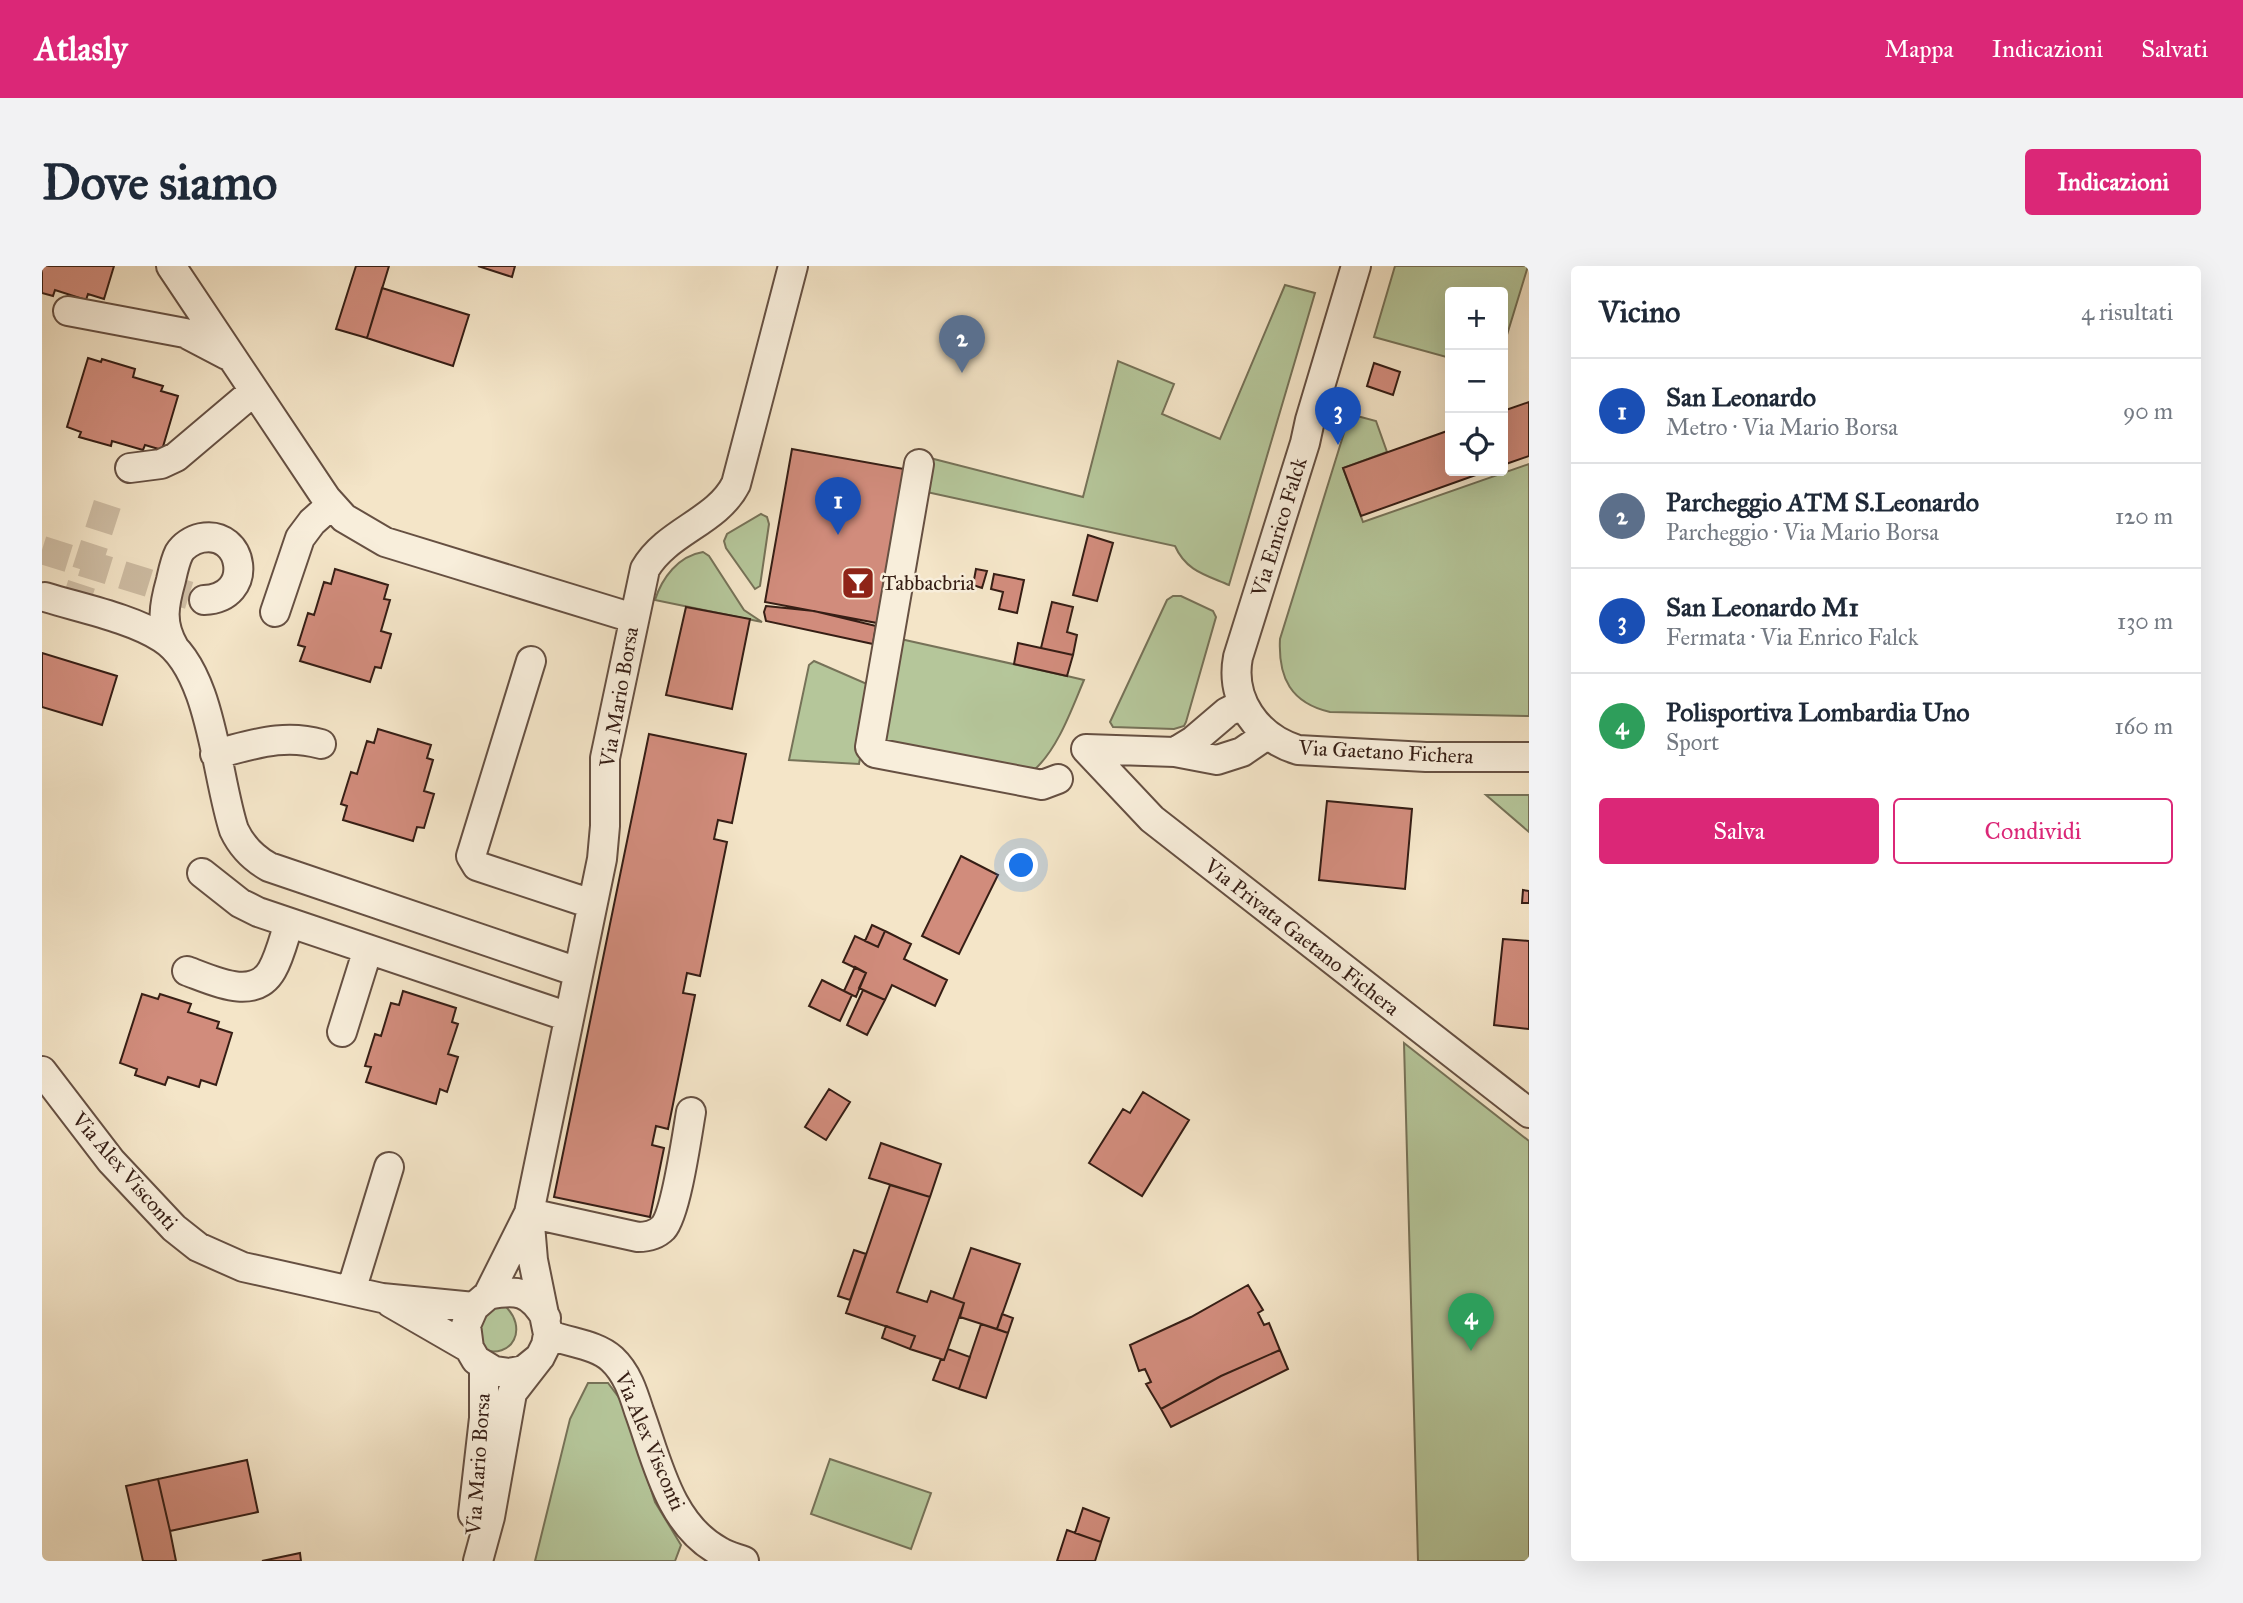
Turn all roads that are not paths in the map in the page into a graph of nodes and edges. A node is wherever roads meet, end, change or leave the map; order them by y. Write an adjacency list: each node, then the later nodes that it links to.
1 (171, 266): 5 (street)
2 (793, 266): 13 (street, Via Mario Borsa)
3 (1352, 275): 16 (street, Via Enrico Falck)
4 (68, 311): 5 (street)
5 (232, 359): 6 (street)
6 (254, 391): 8 (street); 9 (street)
7 (919, 464): 21 (street)
8 (130, 467)
9 (331, 505): 12 (street); 13 (street)
10 (45, 597): 14 (street)
11 (204, 600): 14 (street)
12 (275, 612)
13 (633, 618): 23 (street, Via Mario Borsa)
14 (174, 647): 19 (street)
15 (531, 661): 23 (street)
16 (1254, 719): 18 (street); 18 (street); 20 (street, Via Gaetano Fichera)
17 (321, 744): 19 (street)
18 (1175, 752): 32 (street, Via Privata Gaetano Fichera)
19 (215, 754): 27 (street)
20 (1529, 757)
21 (1058, 779)
22 (202, 873): 24 (street)
23 (592, 904): 27 (street, Via Mario Borsa)
24 (289, 923): 25 (street); 26 (street)
25 (368, 950): 28 (street); 29 (street)
26 (187, 971)
27 (578, 972): 28 (street, Via Mario Borsa)
28 (569, 1017): 34 (street, Via Mario Borsa)
29 (342, 1032)
30 (42, 1071): 35 (street, Via Alex Visconti)
31 (691, 1112): 34 (street)
32 (1529, 1113)
33 (389, 1167): 35 (street)
34 (529, 1213): 37 (street, Via Mario Borsa); 38 (street, Via Mario Borsa)
35 (351, 1291): 36 (street, Via Alex Visconti)
36 (382, 1298): 37 (street, Via Alex Visconti); 39 (street, Via Alex Visconti)
37 (481, 1301): 38 (street); 39 (street, Via Mario Borsa)
38 (544, 1336): 39 (street, Via Mario Borsa); 41 (street, Via Mario Borsa); 42 (street, Via Alex Visconti)
39 (477, 1357): 40 (street, Via Mario Borsa)
40 (471, 1561)
41 (478, 1561)
42 (744, 1561)

